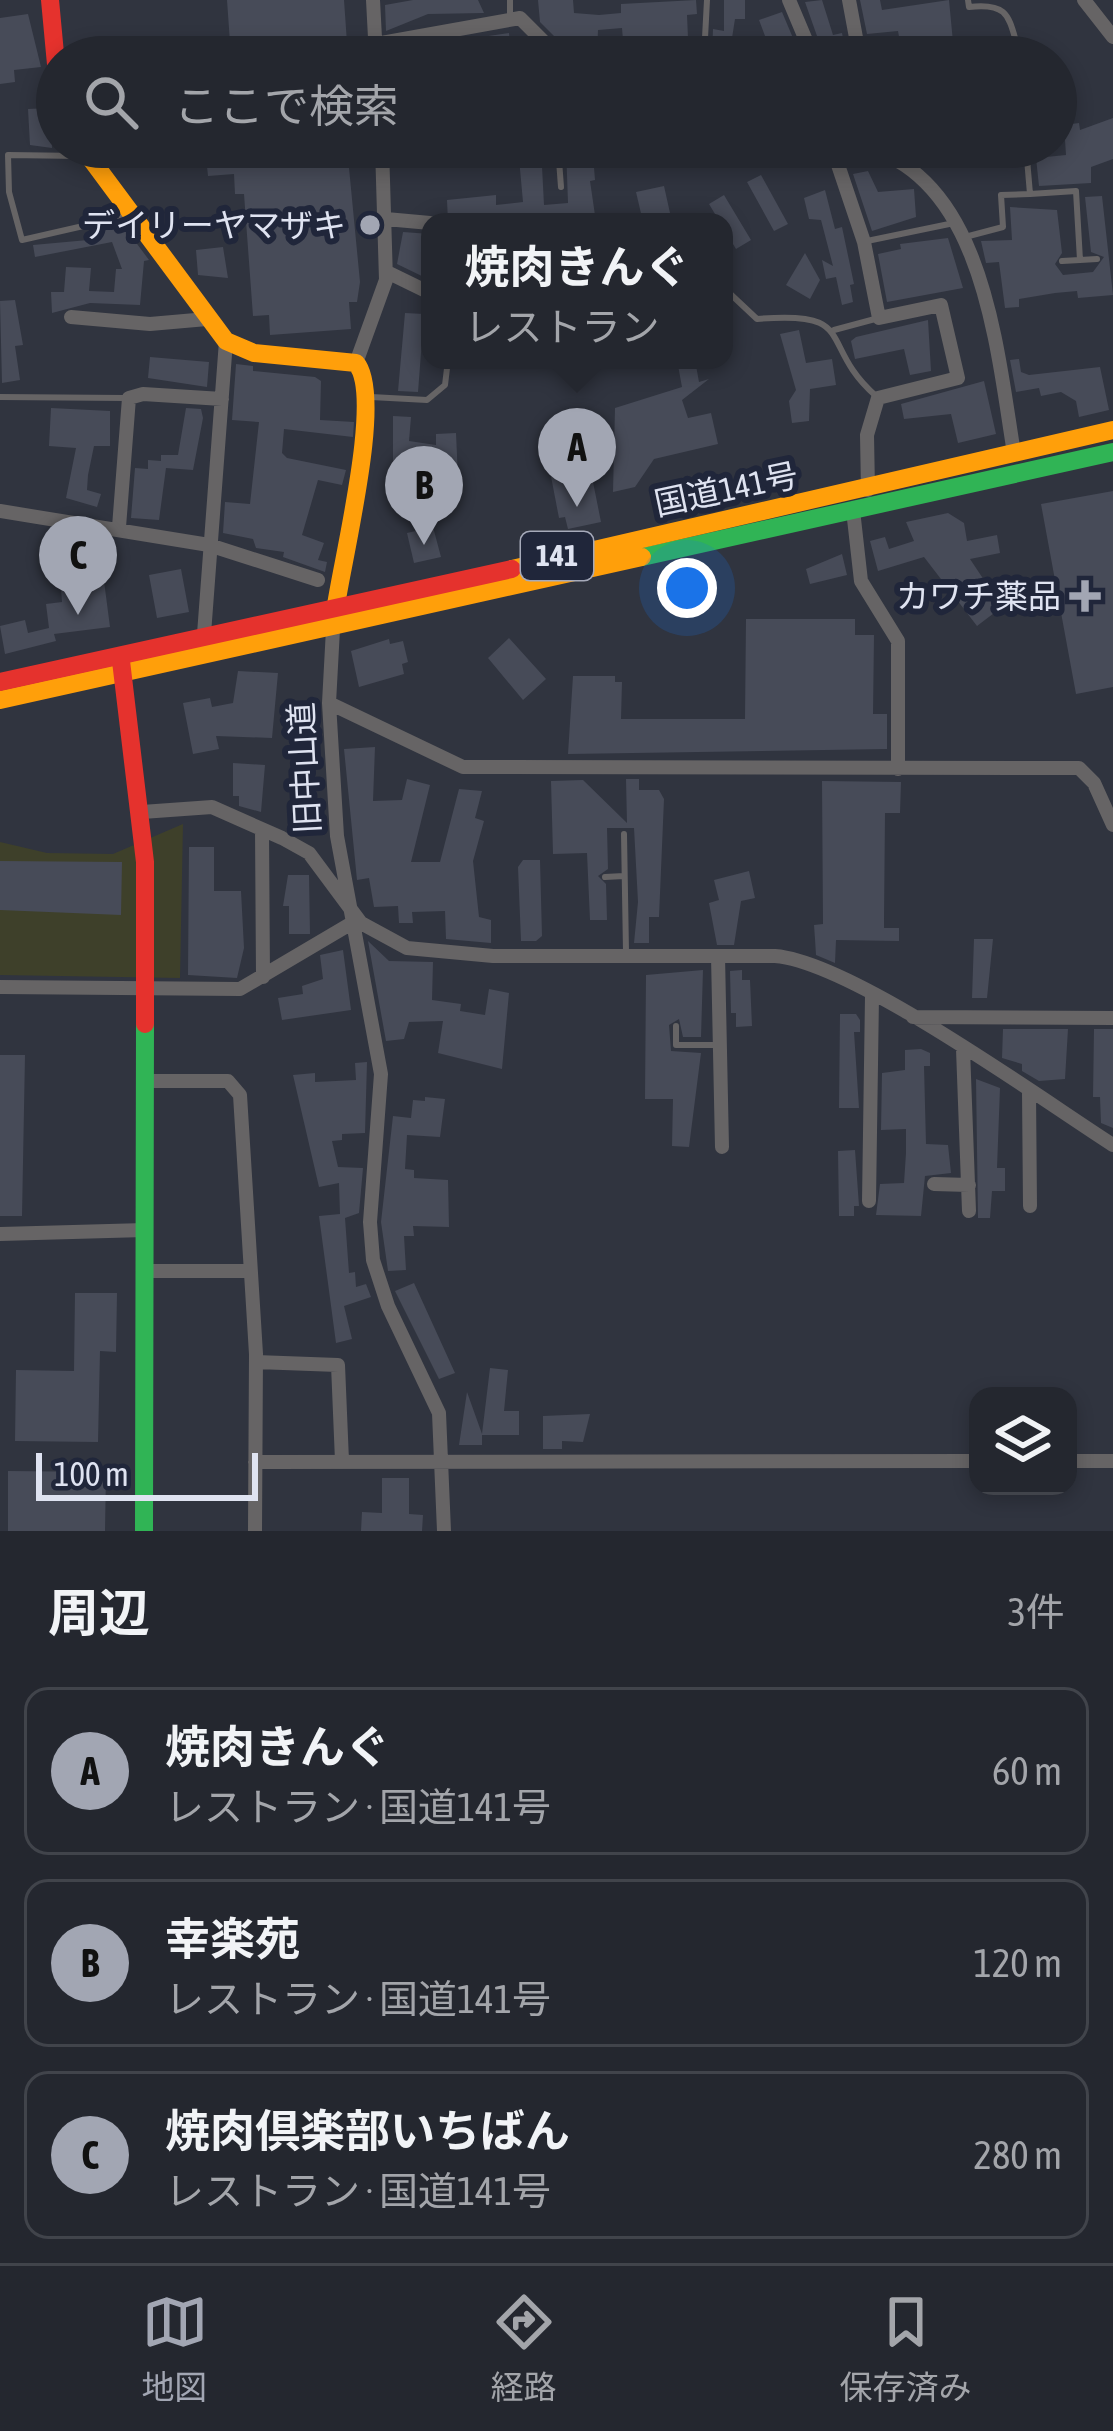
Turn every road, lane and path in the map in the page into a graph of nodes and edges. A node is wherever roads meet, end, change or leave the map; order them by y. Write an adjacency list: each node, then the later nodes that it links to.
1 (50, 0): 10 (main road)
2 (373, 0): 11 (street)
3 (510, 0): 9 (lane)
4 (707, 0): 14 (lane)
5 (789, 0): 15 (street)
6 (849, 0): 16 (street)
7 (968, 0): 17 (lane)
8 (1084, 0): 18 (street)
9 (510, 18): 12 (street); 13 (street)
10 (53, 36)
11 (375, 36)
12 (435, 36)
13 (538, 36)
14 (705, 36)
15 (804, 36)
16 (855, 36)
17 (1013, 36)
18 (1113, 38)
19 (36, 153): 28 (lane)
20 (97, 168): 28 (main road)
21 (383, 168): 29 (street)
22 (560, 168): 26 (lane)
23 (839, 168): 33 (street)
24 (909, 168): 31 (street)
25 (1028, 168): 27 (lane)
26 (561, 187)
27 (1030, 194): 32 (lane); 35 (lane)
28 (131, 215): 42 (main road)
29 (386, 219): 30 (street); 37 (street)
30 (421, 222)
31 (958, 222): 32 (street); 33 (lane)
32 (964, 238): 54 (street)
33 (864, 242): 41 (street)
34 (1097, 259): 35 (lane)
35 (1081, 260): 36 (lane)
36 (1062, 261)
37 (387, 272): 38 (street); 45 (street)
38 (421, 289)
39 (733, 297): 43 (lane)
40 (71, 317): 42 (street)
41 (879, 318): 43 (lane); 50 (street)
42 (207, 320): 44 (main road)
43 (834, 330): 50 (lane)
44 (226, 340): 45 (main road); 51 (street)
45 (356, 363): 48 (main road, 旧中山道)
46 (447, 369): 48 (lane)
47 (0, 397): 49 (lane)
48 (369, 397): 61 (main road, 旧中山道)
49 (130, 398): 51 (street); 58 (street)
50 (878, 398): 55 (street)
51 (222, 399): 59 (street)
52 (1113, 430): 54 (main road, 国道141号 / 141)
53 (1113, 452): 56 (main road, 国道141号 / 141)
54 (1014, 453): 55 (main road, 国道141号 / 141)
55 (868, 490): 61 (main road, 国道141号 / 141)
56 (853, 510): 62 (main road, 国道141号 / 141); 68 (street)
57 (0, 511): 58 (street)
58 (118, 527): 59 (street)
59 (209, 545): 60 (street); 63 (street)
60 (318, 580)
61 (335, 606): 62 (main road, 旧中山道); 63 (main road, 国道141号 / 141)
62 (333, 629): 64 (main road, 国道141号 / 141); 67 (street, 旧中山道)
63 (204, 634): 64 (main road, 国道141号 / 141)
64 (121, 664): 65 (main road, 国道141号 / 141); 66 (main road, 国道141号 / 141); 69 (main road)
65 (0, 682)
66 (0, 700)
67 (329, 703): 68 (street); 75 (street, 旧中山道)
68 (898, 769): 70 (street)
69 (142, 812): 71 (street); 80 (main road)
70 (1113, 825)
71 (262, 830): 75 (street); 78 (street)
72 (624, 834): 73 (lane)
73 (625, 876): 74 (lane); 76 (lane)
74 (605, 877)
75 (351, 916): 76 (street); 78 (street); 108 (street, 旧中山道)
76 (626, 956): 77 (street)
77 (718, 956): 81 (street); 85 (street)
78 (263, 977): 80 (street)
79 (0, 987): 80 (street)
80 (146, 988): 87 (main road)
81 (872, 996): 82 (street); 95 (street)
82 (913, 1017): 83 (street); 86 (street)
83 (1113, 1018)
84 (676, 1026): 85 (lane)
85 (721, 1045): 90 (street)
86 (963, 1049): 88 (street); 92 (street)
87 (146, 1081): 98 (main road); 101 (street)
88 (1029, 1092): 89 (street); 94 (street)
89 (1113, 1145)
90 (722, 1147)
91 (934, 1184): 92 (street)
92 (969, 1184): 97 (street)
93 (1014, 1189): 94 (street)
94 (1031, 1189): 96 (street)
95 (868, 1201)
96 (1030, 1206)
97 (969, 1210)
98 (145, 1230): 99 (street); 100 (main road)
99 (0, 1234)
100 (144, 1271): 101 (street); 109 (main road)
101 (250, 1271): 102 (street)
102 (256, 1362): 103 (street); 107 (street)
103 (342, 1461): 107 (street); 108 (street)
104 (969, 1461): 108 (street)
105 (1077, 1461): 106 (street)
106 (1113, 1461)
107 (255, 1462): 110 (street)
108 (443, 1462): 111 (street, 旧中山道)
109 (144, 1531)
110 (255, 1531)
111 (444, 1531)

